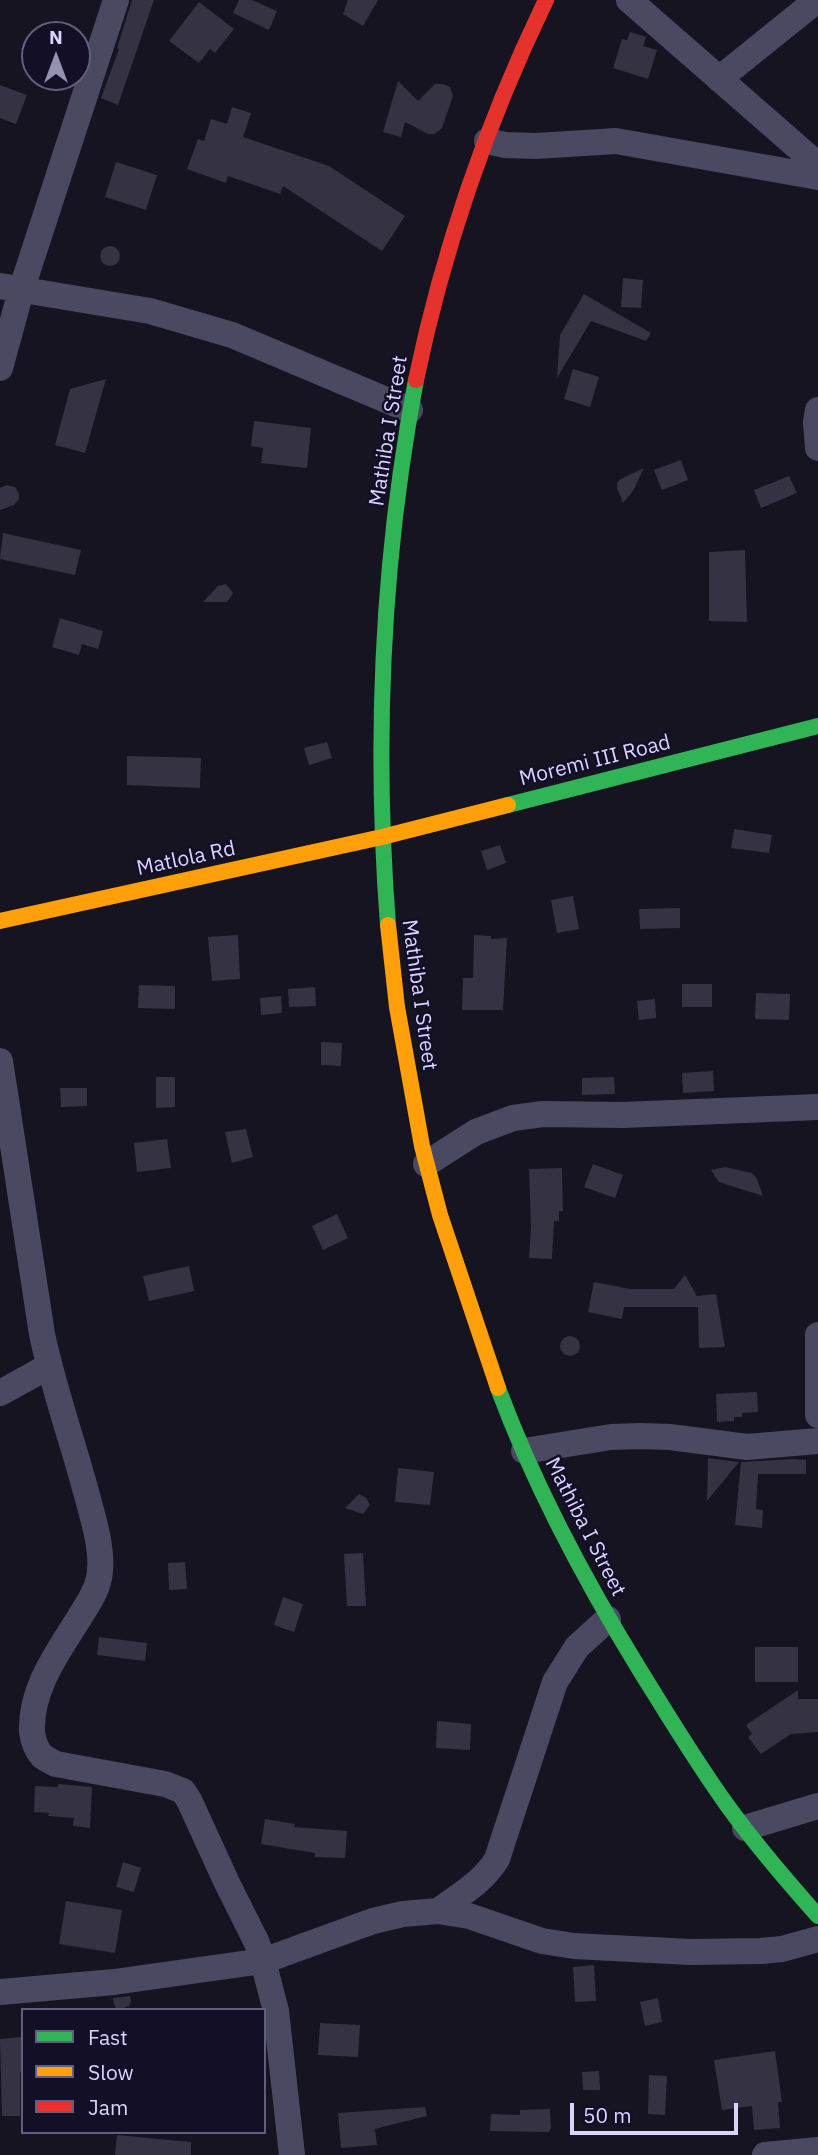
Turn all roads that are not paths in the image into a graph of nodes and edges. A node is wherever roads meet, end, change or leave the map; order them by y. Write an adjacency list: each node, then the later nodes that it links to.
1 (116, 0): 9 (street)
2 (546, 0): 6 (street, Mathiba I Street)
3 (629, 0): 5 (street)
4 (817, 0): 5 (street)
5 (719, 79): 7 (street)
6 (487, 141): 8 (street); 11 (street, Mathiba I Street)
7 (818, 165)
8 (818, 177)
9 (10, 288): 10 (street); 11 (street)
10 (0, 368)
11 (410, 410): 16 (street, Mathiba I Street)
12 (818, 410): 13 (street)
13 (818, 448)
14 (818, 726): 15 (street); 16 (street, Moremi III Road)
15 (818, 733)
16 (382, 837): 17 (street, Matlola Rd); 20 (street, Mathiba I Street)
17 (0, 921)
18 (0, 1061): 22 (street)
19 (818, 1107): 20 (street)
20 (425, 1164): 26 (street, Mathiba I Street)
21 (818, 1348): 24 (street)
22 (49, 1366): 23 (street); 33 (street)
23 (0, 1393)
24 (818, 1415)
25 (818, 1441): 26 (street)
26 (524, 1451): 27 (street, Mathiba I Street)
27 (608, 1619): 29 (street, Mathiba I Street); 30 (street)
28 (818, 1806): 29 (street)
29 (744, 1828): 31 (street, Mathiba I Street)
30 (439, 1911): 32 (street); 33 (street)
31 (818, 1916)
32 (818, 1939)
33 (263, 1961): 34 (street); 36 (street)
34 (0, 1992)
35 (818, 2150): 37 (street)
36 (292, 2155)
37 (765, 2155)

